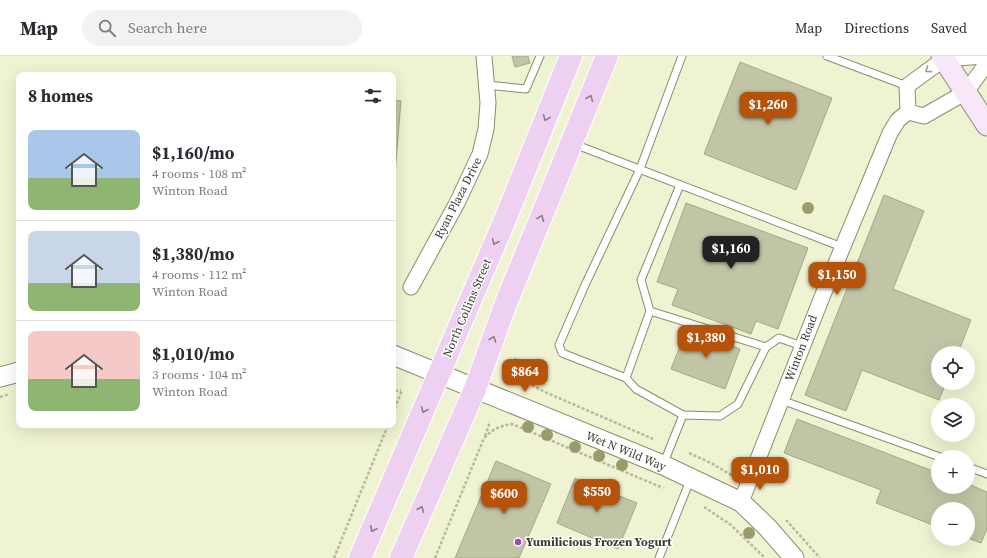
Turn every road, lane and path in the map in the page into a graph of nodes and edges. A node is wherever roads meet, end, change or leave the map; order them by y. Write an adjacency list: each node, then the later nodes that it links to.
1 (484, 56): 10 (street, Ryan Plaza Drive)
2 (540, 56): 10 (lane)
3 (571, 56): 26 (main road, North Collins Street, one-way to 26)
4 (607, 56): 15 (main road, one-way to 4)
5 (682, 56): 16 (lane)
6 (827, 56): 11 (lane)
7 (984, 56): 8 (street)
8 (943, 57): 11 (street, one-way to 11); 12 (main road)
9 (987, 63): 12 (street)
10 (487, 85): 19 (street, Ryan Plaza Drive)
11 (907, 86): 13 (street)
12 (966, 92): 13 (street); 14 (main road)
13 (908, 112): 18 (street, Winton Road)
14 (987, 125)
15 (572, 143): 16 (lane); 29 (main road, one-way to 15)
16 (640, 169): 17 (lane); 28 (lane)
17 (680, 185): 18 (lane); 20 (lane)
18 (842, 248): 21 (street, Winton Road)
19 (412, 287)
20 (650, 311): 22 (lane); 28 (lane)
21 (802, 346): 22 (lane); 31 (street, Winton Road)
22 (766, 347): 33 (lane)
23 (396, 356): 26 (street)
24 (514, 358): 37 (path)
25 (16, 373): 27 (street)
26 (439, 374): 29 (street, Wet N Wild Way); 49 (main road, North Collins Street, one-way to 49)
27 (0, 377)
28 (626, 378): 33 (lane)
29 (475, 389): 40 (street, Wet N Wild Way); 50 (main road, one-way to 29)
30 (396, 392): 32 (path)
31 (781, 400): 39 (lane); 46 (street, Winton Road)
32 (396, 405)
33 (684, 415): 40 (lane)
34 (490, 422): 36 (path)
35 (387, 428): 48 (path)
36 (484, 438): 45 (path); 51 (path)
37 (653, 439)
38 (689, 453): 43 (path)
39 (931, 454)
40 (663, 465): 44 (street, Wet N Wild Way)
41 (975, 470): 42 (lane)
42 (987, 474)
43 (732, 476)
44 (691, 478): 46 (street, Wet N Wild Way); 52 (lane)
45 (663, 488)
46 (741, 502): 54 (street, Wet N Wild Way)
47 (704, 507): 53 (path)
48 (334, 558)
49 (360, 558)
50 (401, 558)
51 (435, 558)
52 (660, 558)
53 (766, 558)
54 (794, 558)

